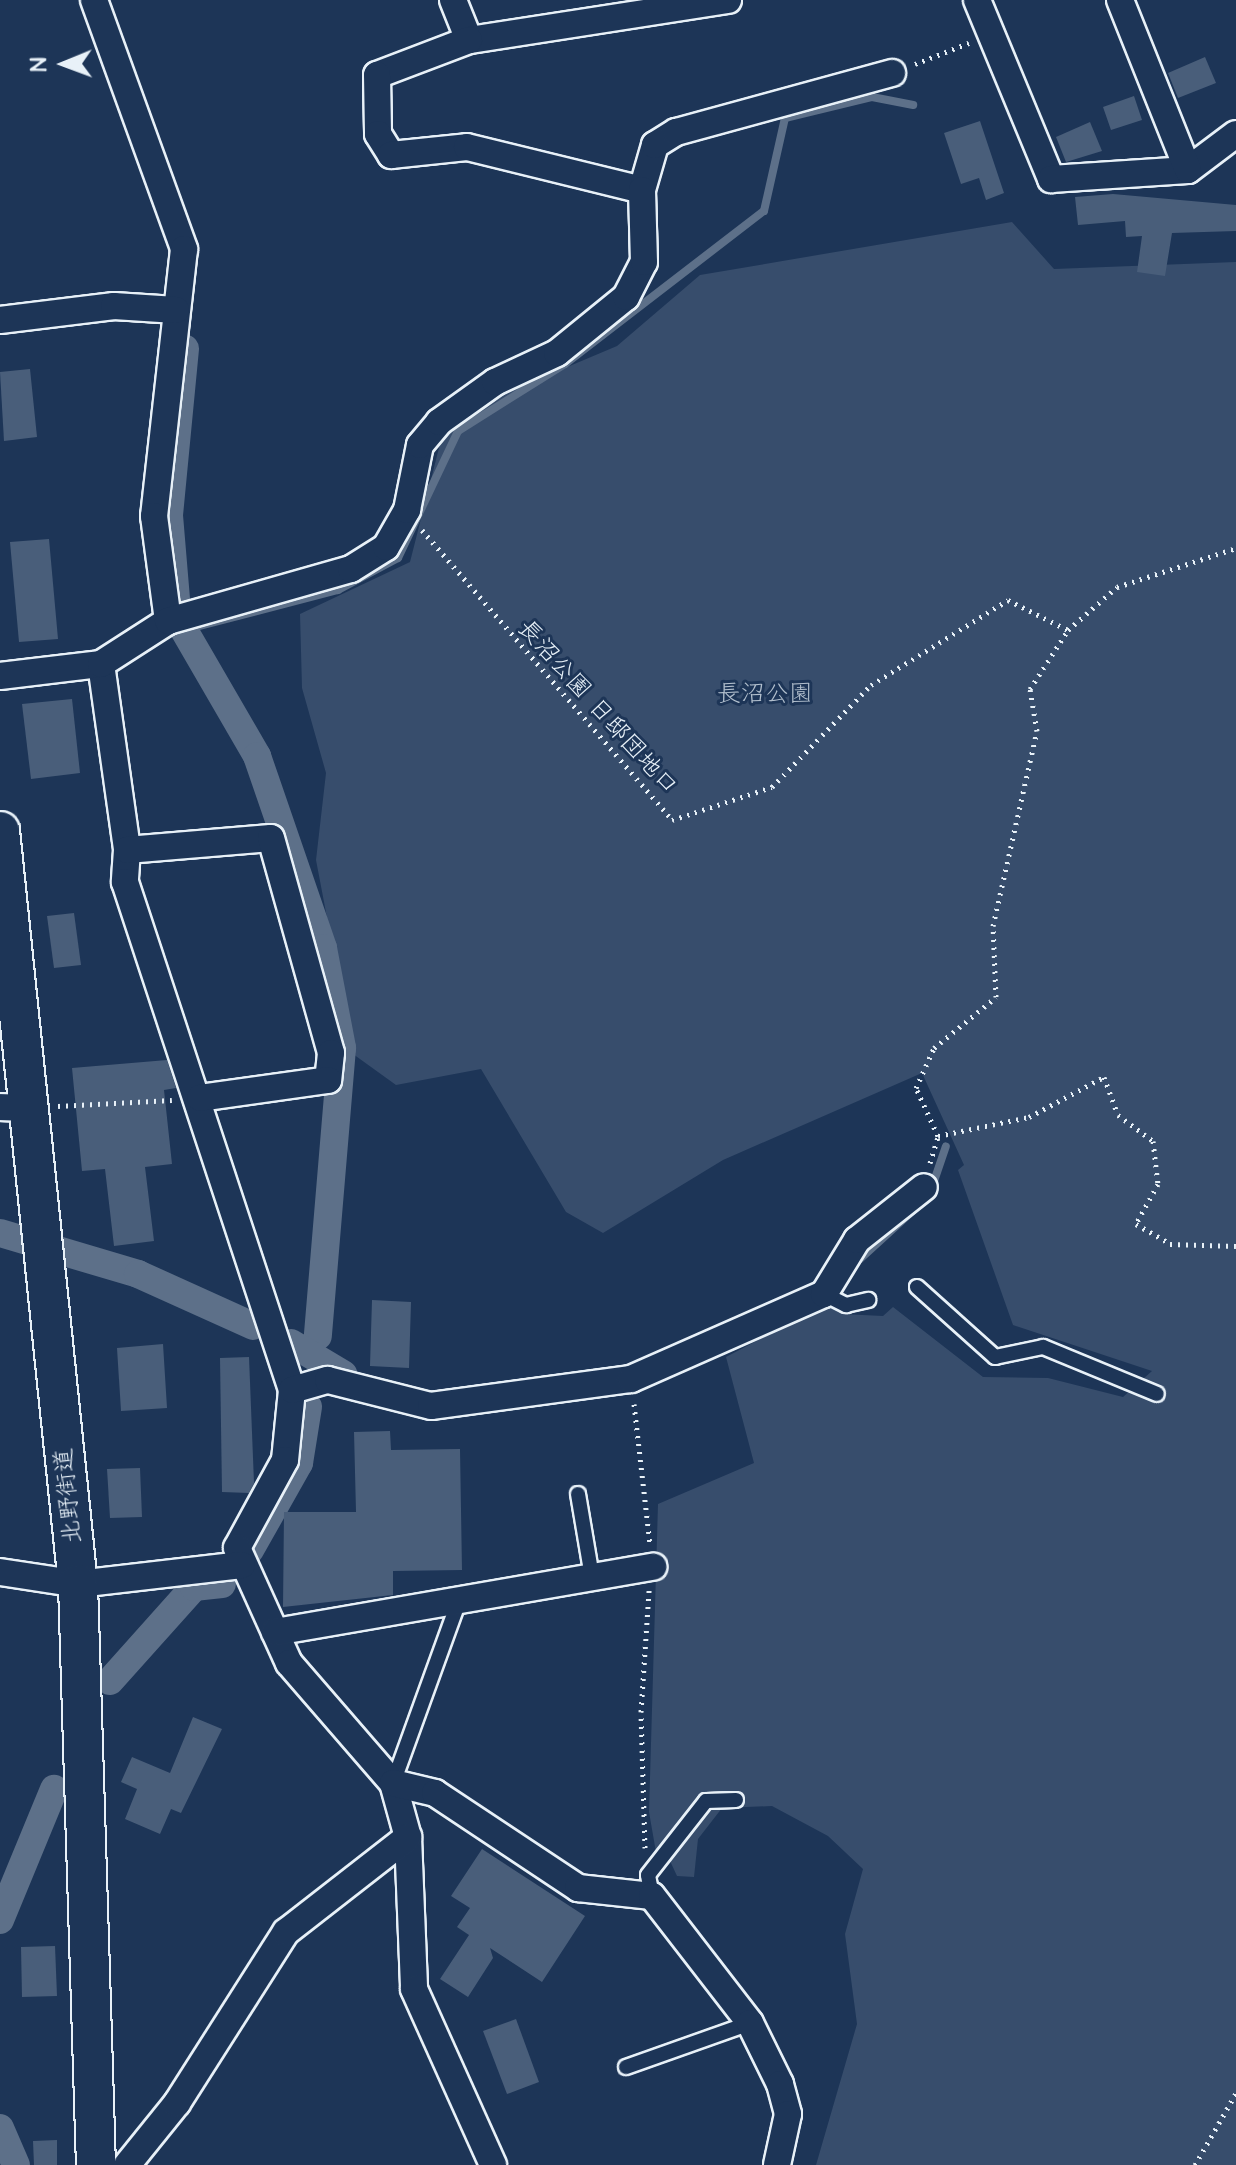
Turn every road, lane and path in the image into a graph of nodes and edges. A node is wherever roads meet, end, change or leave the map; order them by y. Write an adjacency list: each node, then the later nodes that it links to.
1 (94, 0): 13 (street)
2 (453, 0): 8 (street)
3 (977, 0): 7 (street)
4 (1120, 0): 11 (street)
5 (715, 1): 6 (street)
6 (586, 11): 8 (street)
7 (991, 35): 9 (path); 11 (street)
8 (469, 40): 12 (street)
9 (892, 73): 12 (street)
10 (1236, 134): 11 (street)
11 (1188, 170)
12 (642, 190): 15 (street)
13 (176, 310): 14 (street); 17 (street)
14 (0, 320)
15 (407, 510): 17 (street); 18 (path, 長沼公園 日邸団地口)
16 (1236, 548): 18 (path)
17 (168, 621): 19 (street)
18 (1068, 630): 26 (path)
19 (101, 664): 20 (street); 22 (street)
20 (0, 676)
21 (0, 831): 23 (main road, 北野街道)
22 (127, 850): 24 (street); 24 (street)
23 (6, 928): 25 (main road, 北野街道)
24 (200, 1098): 25 (path); 33 (street)
25 (15, 1107): 40 (main road, 北野街道)
26 (938, 1136): 27 (path); 28 (path)
27 (924, 1187): 30 (street)
28 (1236, 1246)
29 (917, 1287): 34 (lane)
30 (824, 1294): 31 (lane); 32 (street)
31 (868, 1300)
32 (631, 1379): 33 (street); 37 (path)
33 (292, 1390): 36 (street)
34 (1157, 1394)
35 (578, 1494): 39 (lane)
36 (242, 1565): 40 (street); 42 (street)
37 (653, 1567): 39 (street); 46 (path)
38 (0, 1572): 40 (street)
39 (592, 1577): 41 (street)
40 (78, 1584): 50 (main road, 北野街道)
41 (459, 1601): 42 (street); 43 (lane)
42 (275, 1632): 43 (street)
43 (393, 1783): 45 (street); 46 (street)
44 (736, 1800): 46 (lane)
45 (408, 1837): 51 (street); 52 (street)
46 (650, 1886): 47 (street)
47 (750, 2023): 48 (lane); 53 (street)
48 (626, 2067)
49 (1236, 2093): 54 (path)
50 (96, 2165)
51 (127, 2165)
52 (493, 2165)
53 (777, 2165)
54 (1195, 2165)

